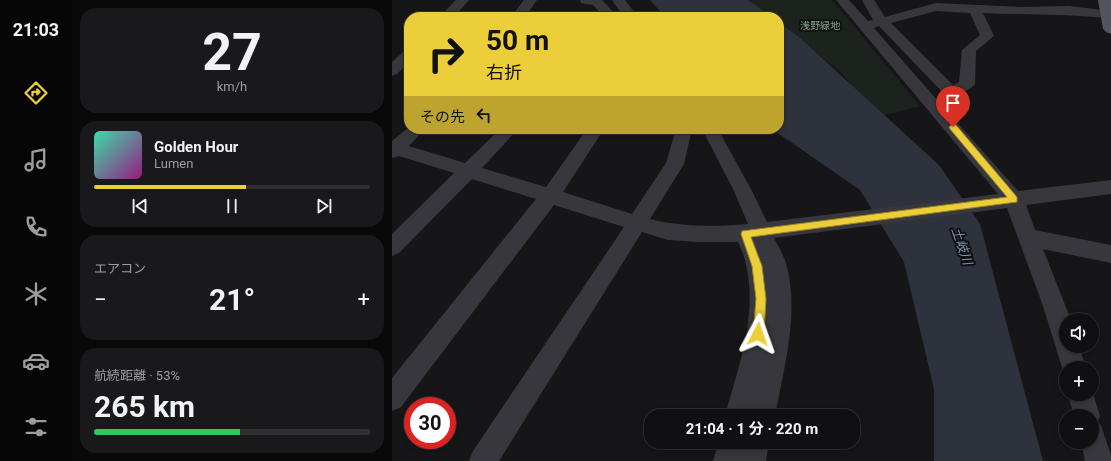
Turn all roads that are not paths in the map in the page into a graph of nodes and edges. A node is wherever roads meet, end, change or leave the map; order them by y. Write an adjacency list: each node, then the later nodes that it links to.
1 (463, 0): 9 (street)
2 (531, 0): 10 (street)
3 (618, 0): 13 (street)
4 (842, 0): 14 (street)
5 (868, 0): 14 (street)
6 (594, 1): 11 (street); 12 (street)
7 (1106, 7): 8 (street); 15 (main road)
8 (975, 10): 14 (street); 18 (street)
9 (451, 12)
10 (522, 12)
11 (590, 12)
12 (606, 12)
13 (627, 12)
14 (872, 23): 18 (street); 19 (street)
15 (1111, 28)
16 (404, 59): 17 (street)
17 (392, 71)
18 (952, 93): 19 (street)
19 (944, 116): 29 (street)
20 (411, 134): 25 (street)
21 (505, 134): 26 (street)
22 (593, 134): 28 (street)
23 (683, 134): 30 (street)
24 (713, 134): 31 (street)
25 (393, 149): 26 (street)
26 (469, 170): 28 (street); 33 (street)
27 (1111, 187): 29 (street)
28 (550, 196): 30 (street); 36 (street)
29 (1008, 200): 31 (street); 32 (street)
30 (637, 223): 31 (street); 42 (street)
31 (761, 232): 37 (street); 38 (street)
32 (1027, 237): 34 (street); 35 (street)
33 (392, 247)
34 (1111, 254)
35 (1059, 317)
36 (392, 398)
37 (740, 409)
38 (763, 409)
39 (730, 449): 43 (street)
40 (755, 449): 44 (street)
41 (1096, 449): 45 (street)
42 (483, 461)
43 (727, 461)
44 (752, 461)
45 (1099, 461)

